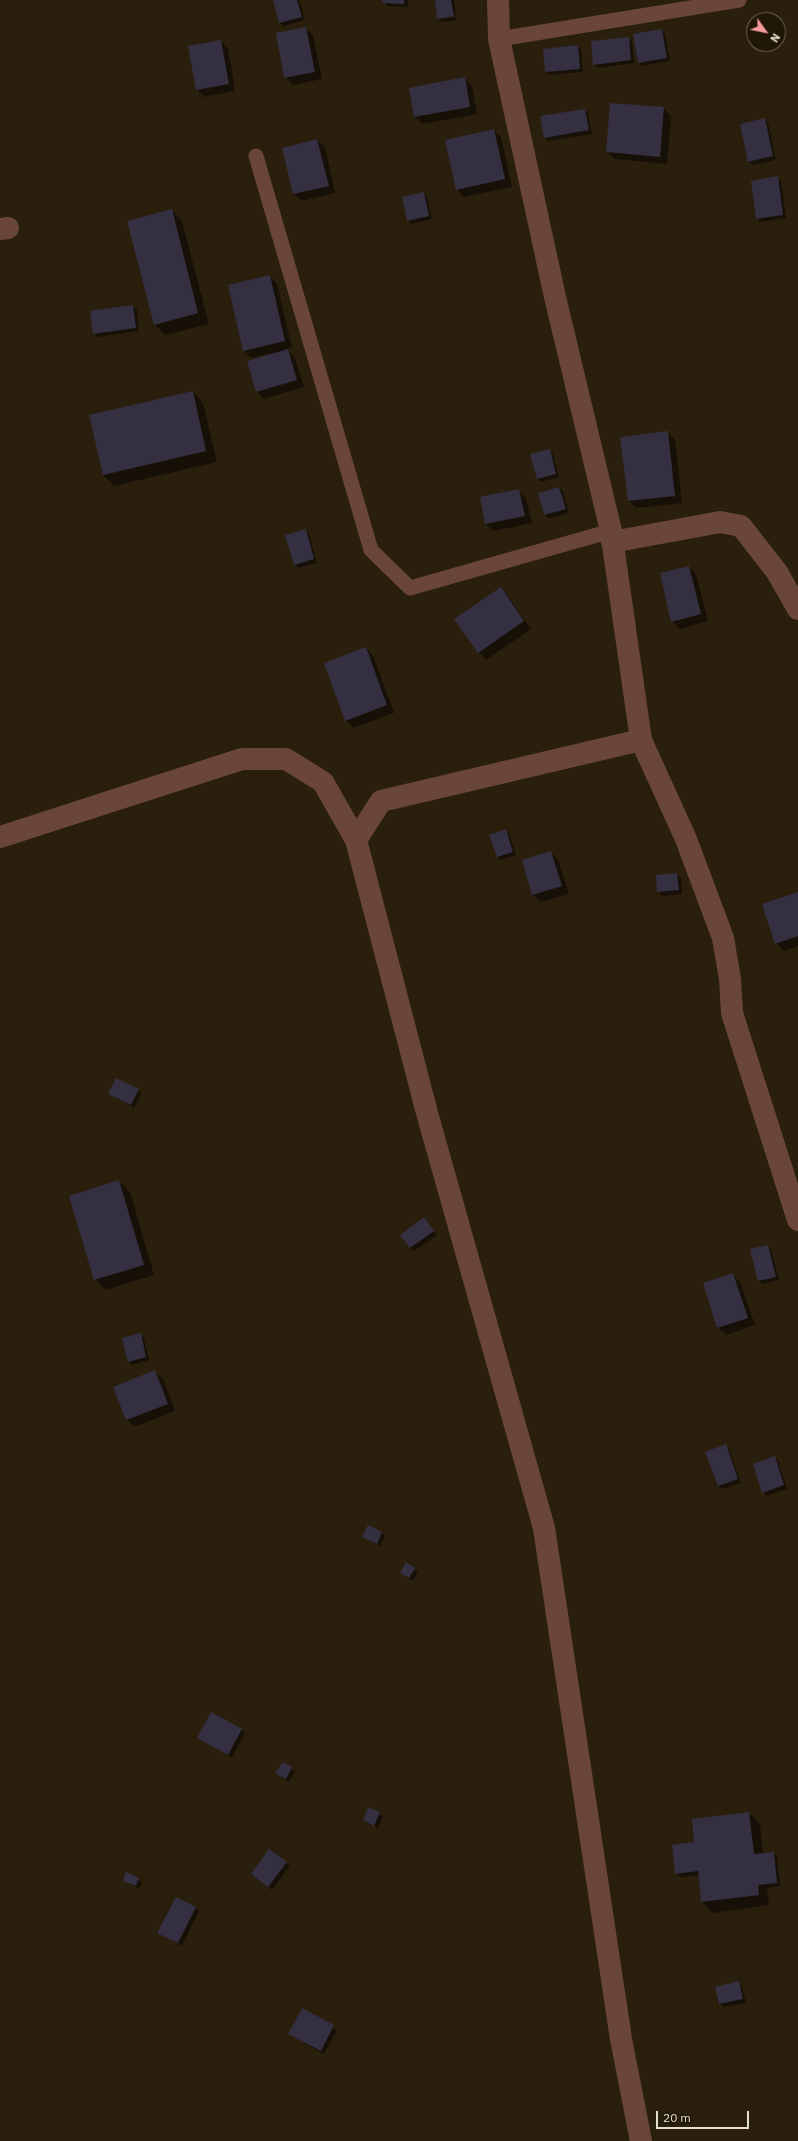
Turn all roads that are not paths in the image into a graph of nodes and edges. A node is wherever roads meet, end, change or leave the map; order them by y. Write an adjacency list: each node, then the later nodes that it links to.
1 (498, 0): 3 (street)
2 (739, 0): 3 (lane)
3 (499, 39): 5 (street)
4 (256, 156): 5 (lane)
5 (612, 537): 6 (street); 7 (street)
6 (798, 609)
7 (641, 740): 9 (street); 10 (street)
8 (0, 837): 9 (street)
9 (356, 840): 11 (street)
10 (798, 1220)
11 (641, 2141)

